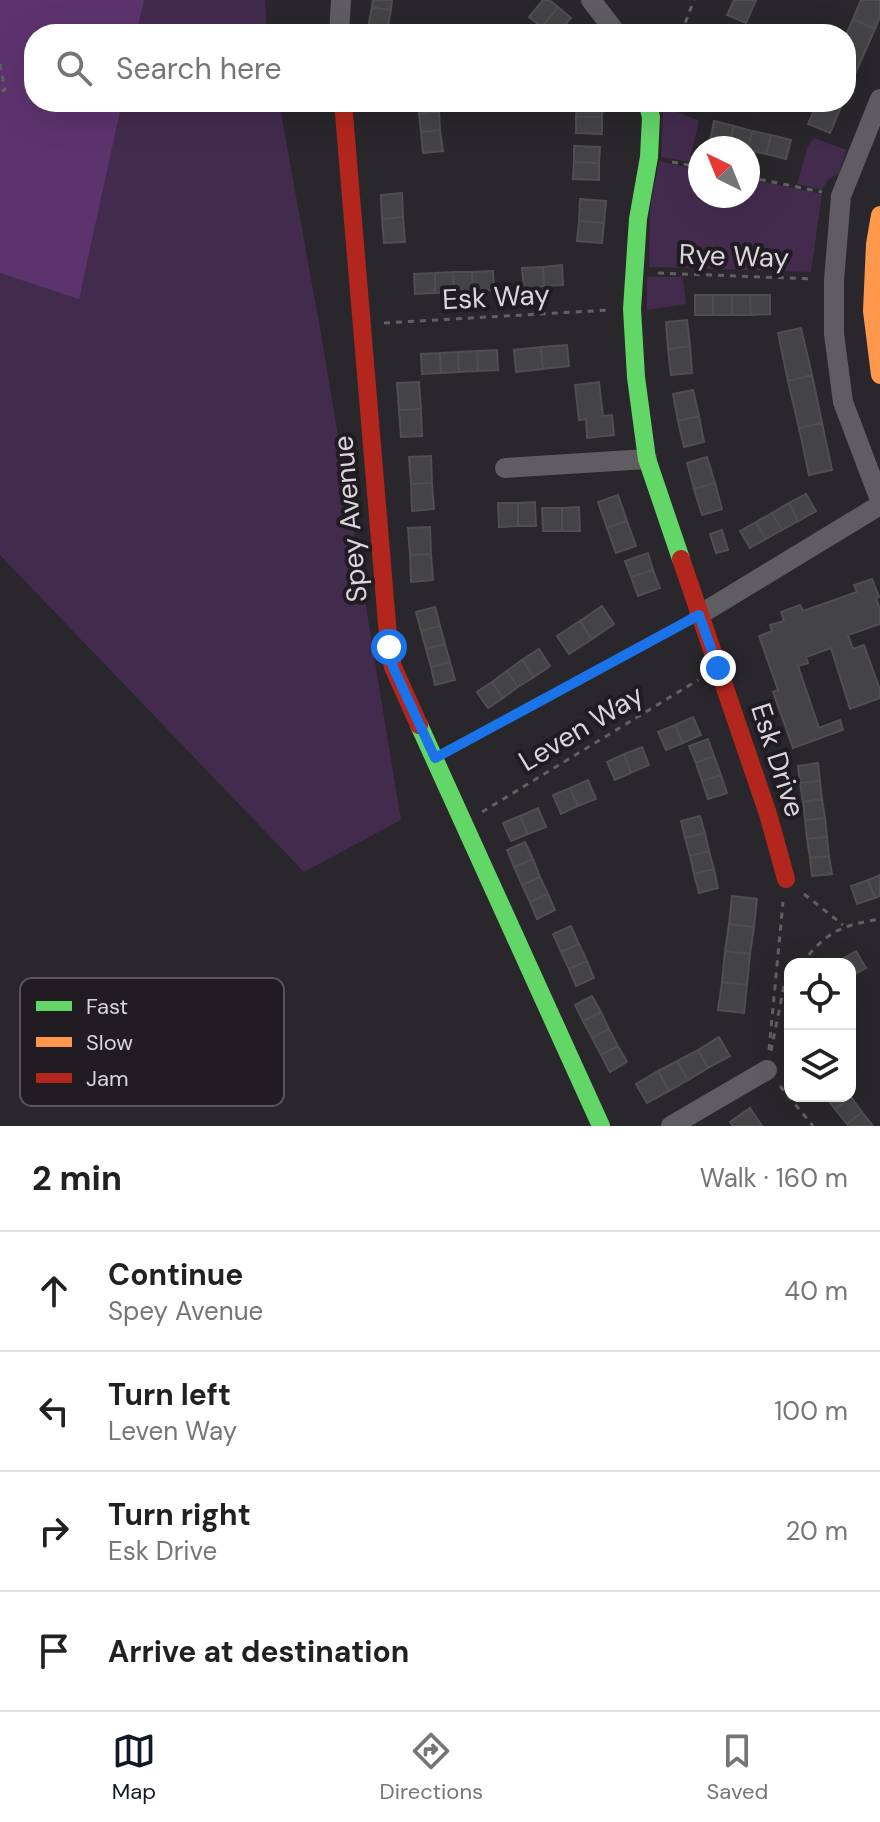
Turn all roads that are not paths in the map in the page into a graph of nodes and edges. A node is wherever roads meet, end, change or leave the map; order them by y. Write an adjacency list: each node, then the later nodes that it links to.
1 (341, 0): 3 (street)
2 (591, 0): 4 (street)
3 (340, 24)
4 (609, 24)
5 (880, 99): 13 (street)
6 (344, 112): 17 (street, Spey Avenue)
7 (650, 112): 11 (street, Esk Drive)
8 (880, 215): 9 (street)
9 (877, 305): 10 (street)
10 (880, 375)
11 (647, 459): 12 (street); 14 (street, Esk Drive)
12 (505, 468)
13 (880, 502): 14 (street)
14 (699, 615): 15 (street, Esk Drive)
15 (786, 879)
16 (767, 1070): 18 (street)
17 (601, 1126)
18 (671, 1126)

